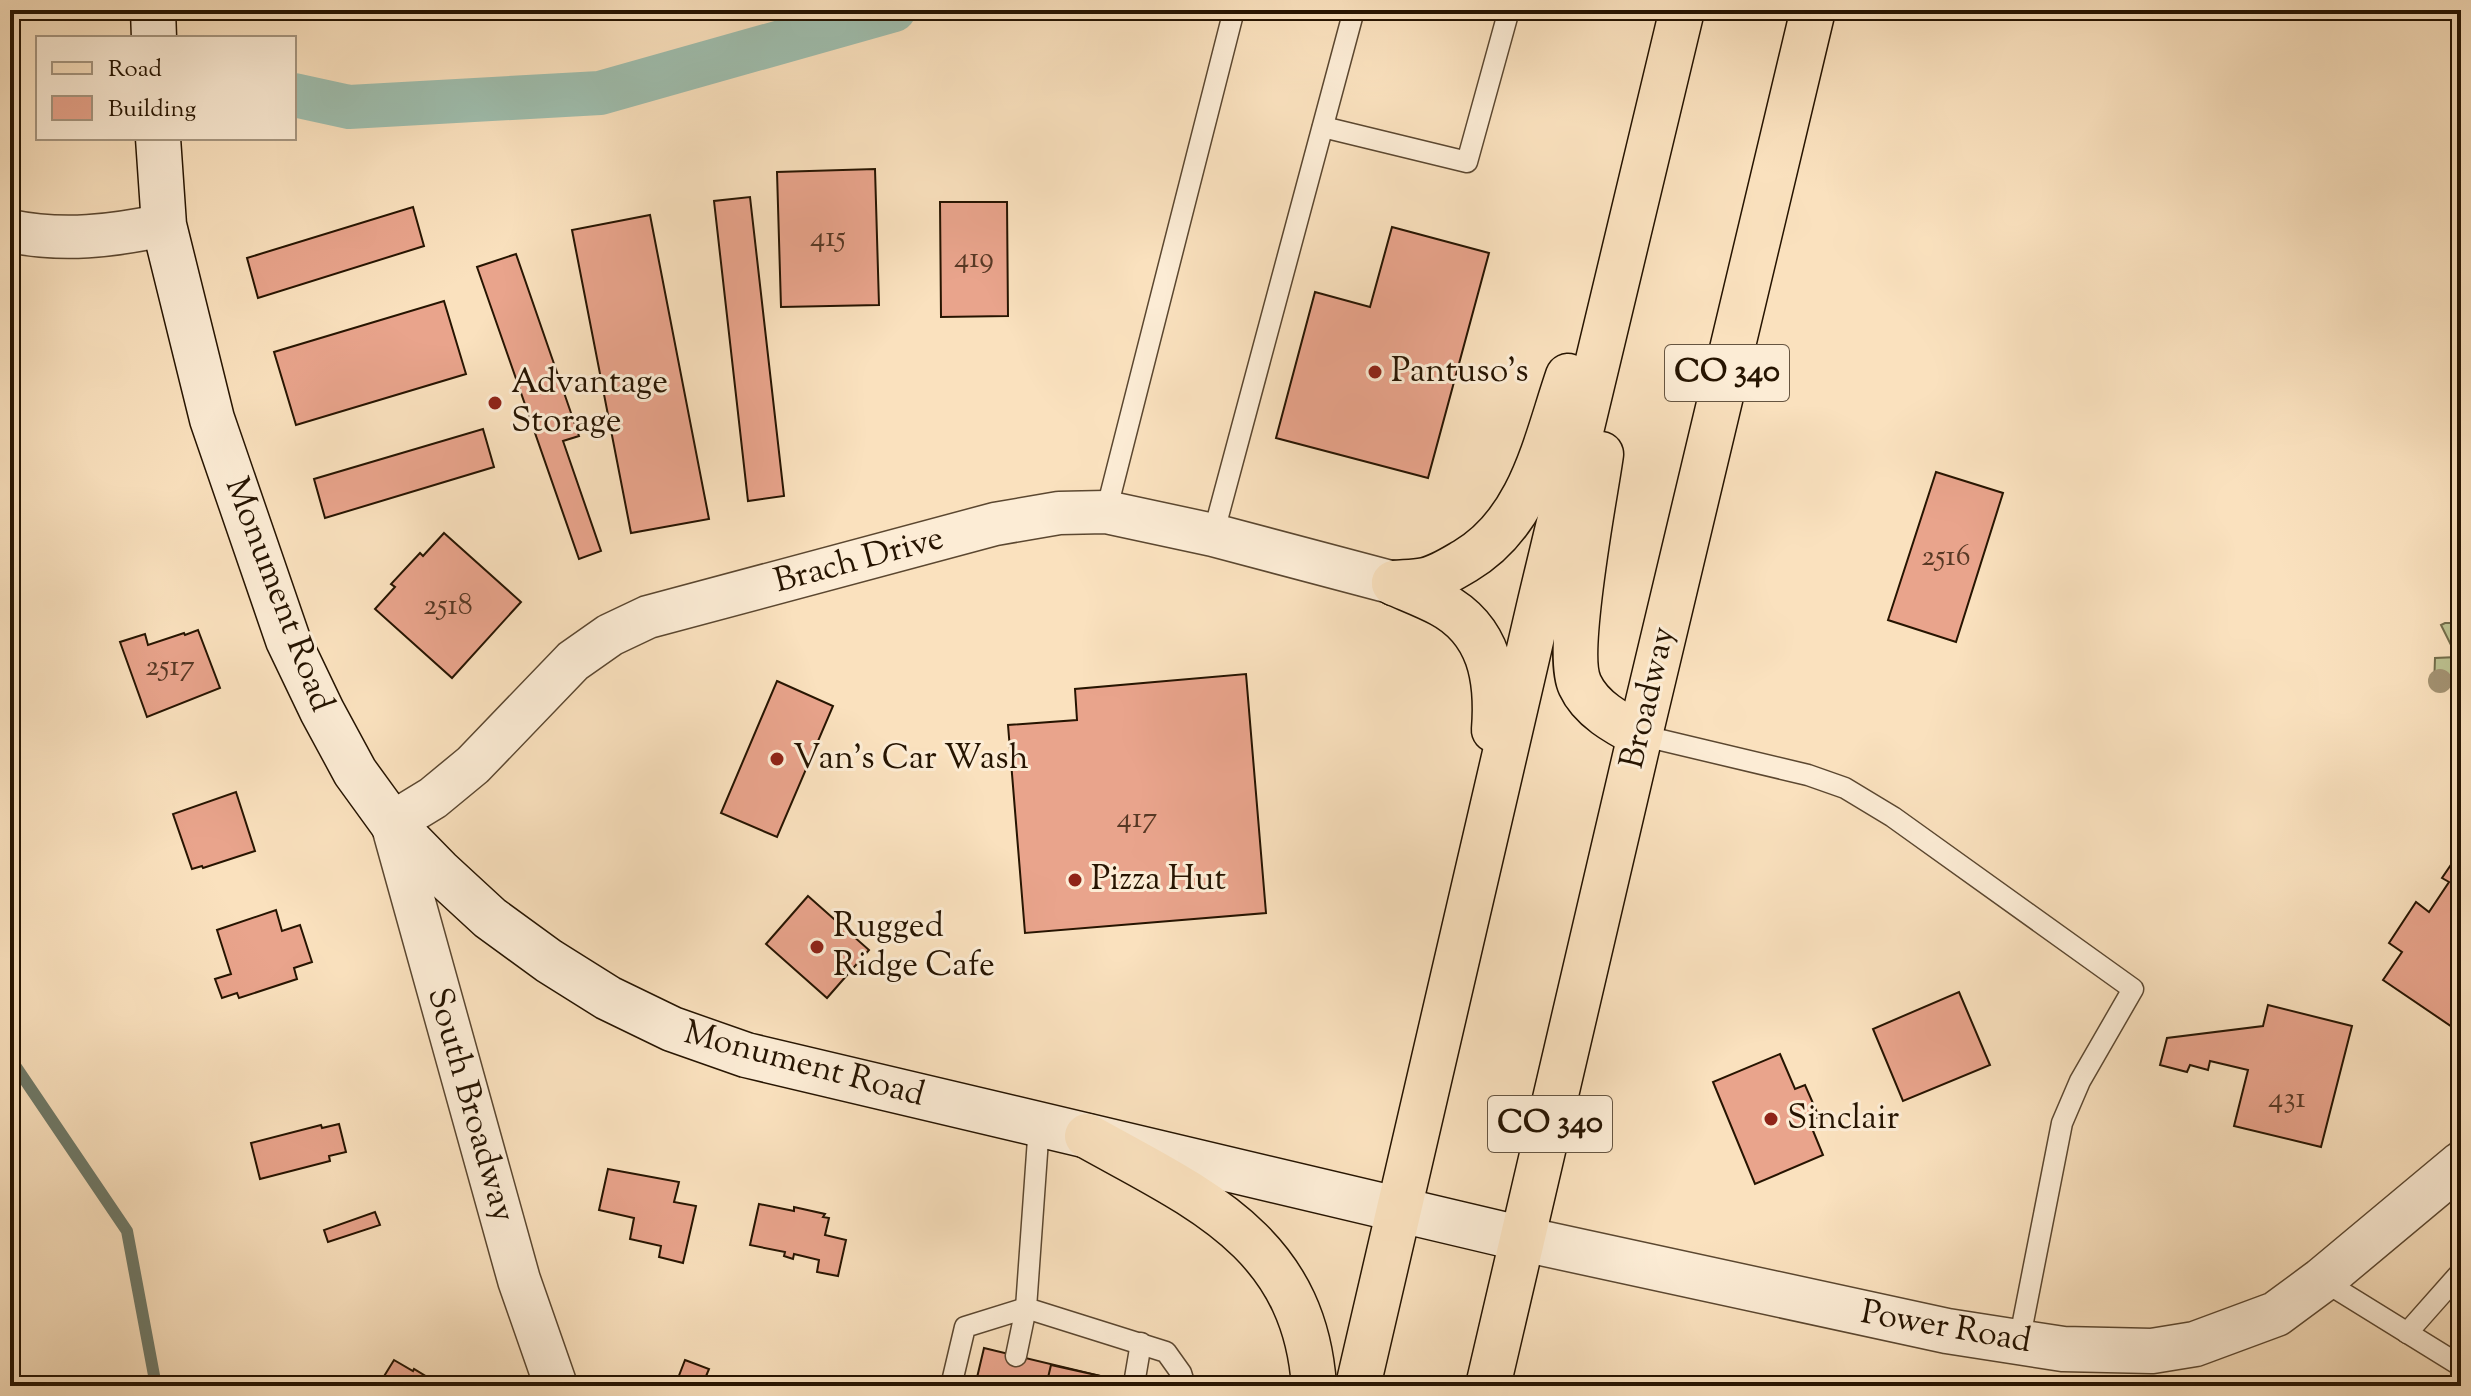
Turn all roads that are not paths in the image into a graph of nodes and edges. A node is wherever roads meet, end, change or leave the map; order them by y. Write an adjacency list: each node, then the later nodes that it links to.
1 (153, 10): 7 (main road)
2 (1234, 10): 13 (lane)
3 (1354, 10): 8 (lane)
4 (1509, 10): 8 (lane)
5 (1682, 10): 10 (main road)
6 (1813, 10): 16 (main road, Broadway / CO 340)
7 (154, 36)
8 (1323, 127): 14 (lane)
9 (158, 140): 11 (main road, Monument Road)
10 (1643, 171): 15 (main road); 16 (main road); 18 (main road)
11 (164, 225): 12 (street); 17 (main road, Monument Road)
12 (10, 231)
13 (1106, 512): 14 (street, Brach Drive); 17 (street, Brach Drive)
14 (1213, 535): 15 (street, Brach Drive)
15 (1394, 583): 18 (main road)
16 (1640, 735): 23 (main road, Broadway / CO 340); 28 (lane)
17 (392, 823): 19 (main road, Monument Road); 33 (street, South Broadway)
18 (1480, 860): 22 (main road)
19 (1039, 1125): 20 (main road, Monument Road); 26 (lane)
20 (1087, 1136): 22 (main road, Monument Road); 36 (main road)
21 (2461, 1164): 25 (main road, Power Road)
22 (1400, 1210): 23 (main road, Monument Road); 37 (main road)
23 (1523, 1239): 28 (main road, Power Road); 38 (main road, Broadway / CO 340)
24 (2461, 1272): 27 (lane)
25 (2322, 1280): 27 (lane); 28 (main road, Power Road)
26 (1026, 1308): 29 (lane); 30 (lane); 34 (lane)
27 (2407, 1333): 31 (lane)
28 (2019, 1342)
29 (1141, 1343): 32 (lane); 35 (lane)
30 (1016, 1356)
31 (2461, 1366)
32 (1134, 1384)
33 (556, 1386)
34 (951, 1386)
35 (1185, 1386)
36 (1314, 1386)
37 (1358, 1386)
38 (1488, 1386)

